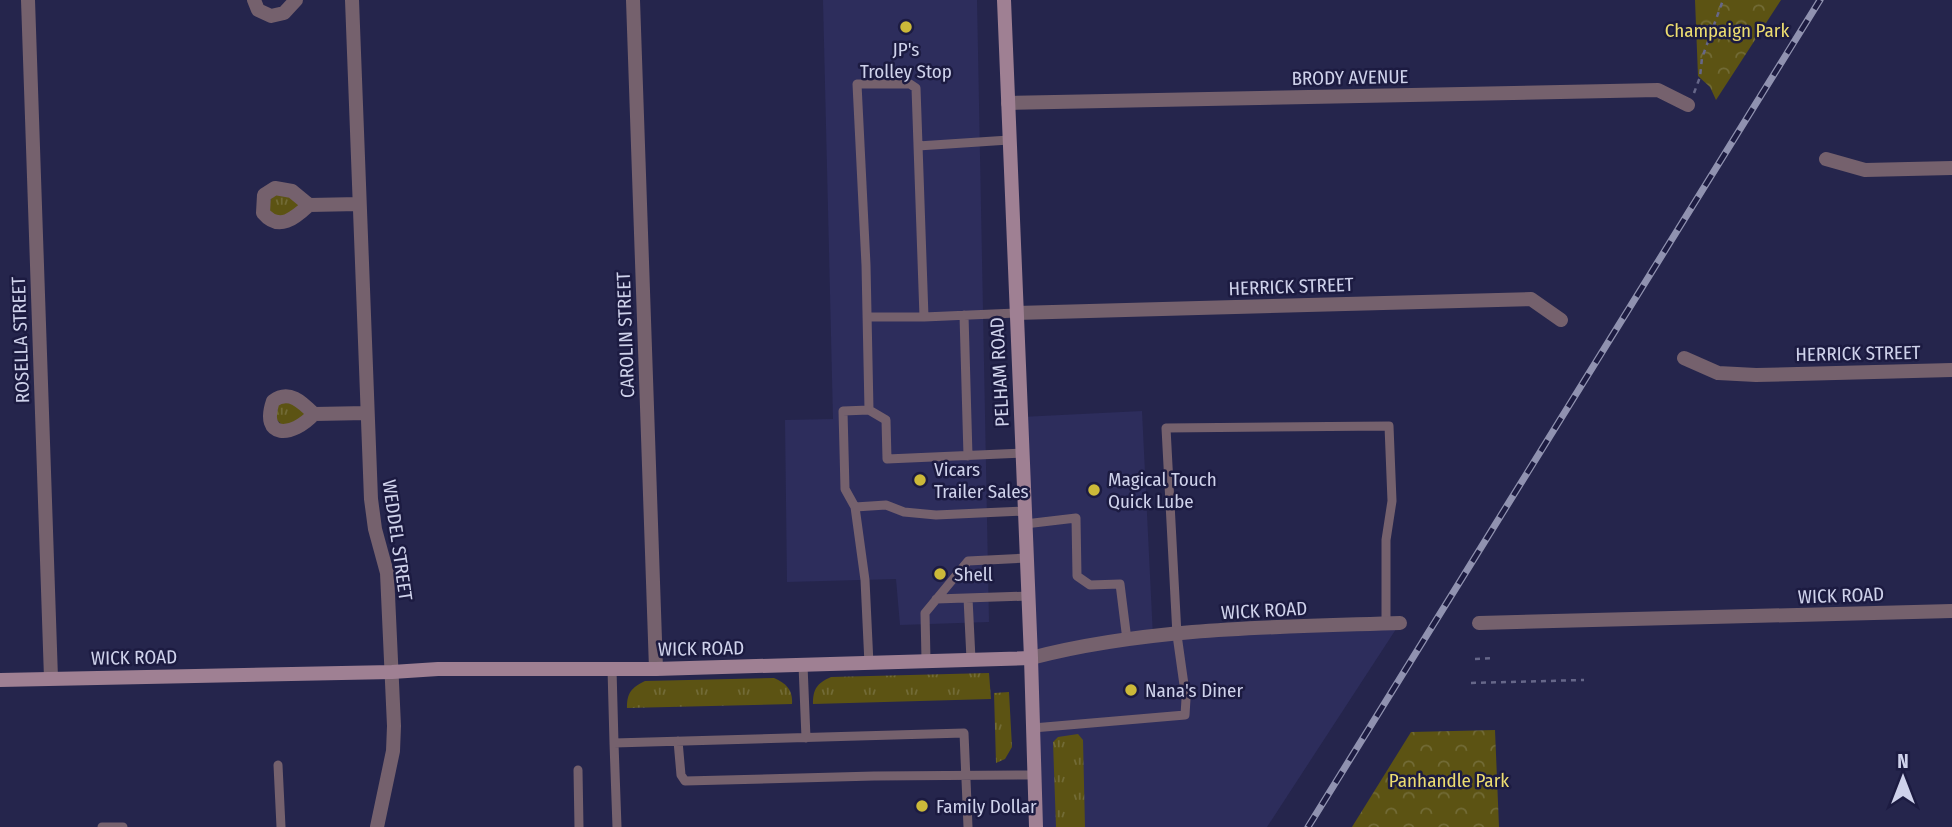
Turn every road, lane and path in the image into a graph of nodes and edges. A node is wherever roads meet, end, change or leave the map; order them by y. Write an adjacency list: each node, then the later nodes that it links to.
1 (28, 0): 50 (street, ROSELLA STREET)
2 (254, 0): 3 (street)
3 (296, 0)
4 (352, 0): 15 (street, WEDDEL STREET)
5 (633, 0): 47 (street, CAROLIN STREET)
6 (1004, 0): 9 (street, PELHAM ROAD)
7 (1723, 0): 8 (path)
8 (1700, 77)
9 (1008, 103): 10 (street, BRODY AVENUE); 11 (street, PELHAM ROAD)
10 (1688, 105)
11 (1009, 140): 12 (lane); 17 (street, PELHAM ROAD)
12 (918, 146): 19 (lane); 20 (lane)
13 (1826, 159): 14 (street)
14 (1952, 168)
15 (359, 204): 16 (street); 25 (street, WEDDEL STREET)
16 (309, 205)
17 (1016, 313): 18 (lane); 21 (street, HERRICK STREET); 27 (street, PELHAM ROAD)
18 (964, 315): 20 (lane); 28 (lane)
19 (867, 317): 20 (lane); 24 (lane)
20 (924, 317)
21 (1561, 320)
22 (1684, 359): 23 (street, HERRICK STREET)
23 (1952, 370)
24 (869, 410): 28 (lane); 29 (lane)
25 (367, 413): 26 (street); 49 (street, WEDDEL STREET)
26 (314, 414)
27 (1022, 453): 28 (lane); 30 (street, PELHAM ROAD)
28 (968, 456)
29 (856, 507): 30 (lane); 45 (lane)
30 (1025, 517): 31 (street, PELHAM ROAD); 39 (lane)
31 (1027, 558): 32 (street, PELHAM ROAD); 34 (lane)
32 (1029, 596): 33 (lane); 41 (street, PELHAM ROAD)
33 (968, 598): 34 (lane); 40 (lane)
34 (936, 599): 44 (lane)
35 (1952, 611): 37 (street, WICK ROAD)
36 (1393, 623): 38 (street, WICK ROAD); 38 (lane)
37 (1479, 624)
38 (1177, 635): 39 (street, WICK ROAD); 54 (lane)
39 (1127, 640): 41 (street, WICK ROAD)
40 (971, 659): 41 (street, WICK ROAD); 44 (street, WICK ROAD)
41 (1031, 659): 54 (street, PELHAM ROAD)
42 (1475, 659): 43 (path)
43 (1493, 659)
44 (926, 660): 45 (street, WICK ROAD)
45 (869, 664): 46 (street, WICK ROAD)
46 (803, 665): 47 (street, WICK ROAD); 55 (lane)
47 (656, 668): 48 (street, WICK ROAD)
48 (612, 669): 49 (street, WICK ROAD); 57 (lane)
49 (392, 672): 50 (street, WICK ROAD); 65 (street, WEDDEL STREET)
50 (51, 678): 51 (street, WICK ROAD)
51 (0, 680)
52 (1584, 681): 53 (path)
53 (1471, 683)
54 (1033, 728): 61 (street, PELHAM ROAD)
55 (806, 738): 56 (lane); 60 (lane)
56 (678, 741): 57 (lane); 60 (lane)
57 (614, 743): 67 (lane)
58 (278, 765): 64 (lane)
59 (578, 770): 66 (lane)
60 (966, 775): 61 (lane); 68 (lane)
61 (1035, 775): 69 (street, PELHAM ROAD)
62 (102, 827): 63 (lane)
63 (122, 827)
64 (281, 827)
65 (377, 827)
66 (579, 827)
67 (617, 827)
68 (968, 827)
69 (1036, 827)

